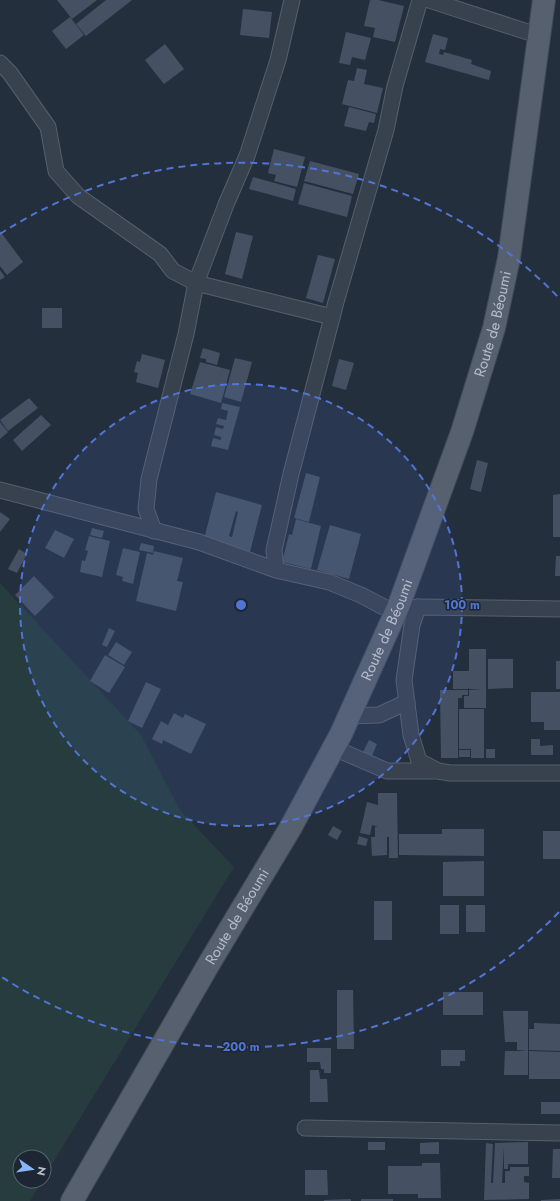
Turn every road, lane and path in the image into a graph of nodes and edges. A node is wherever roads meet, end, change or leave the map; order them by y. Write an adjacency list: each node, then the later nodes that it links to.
1 (292, 0): 7 (street)
2 (420, 0): 8 (street)
3 (429, 0): 5 (street)
4 (544, 0): 5 (main road, Route de Béoumi)
5 (540, 36): 14 (main road, Route de Béoumi)
6 (0, 63): 7 (street)
7 (196, 283): 8 (street); 10 (street)
8 (332, 317): 11 (street)
9 (0, 490): 10 (street)
10 (154, 531): 11 (street)
11 (276, 570): 14 (street)
12 (418, 607): 13 (street); 14 (street); 15 (street)
13 (560, 609)
14 (395, 613): 16 (main road, Route de Béoumi)
15 (407, 702): 16 (street); 18 (street)
16 (349, 716): 17 (main road, Route de Béoumi)
17 (334, 748): 18 (street); 22 (main road, Route de Béoumi)
18 (438, 771): 19 (street)
19 (560, 773)
20 (305, 1128): 21 (street)
21 (560, 1133)
22 (72, 1201)

